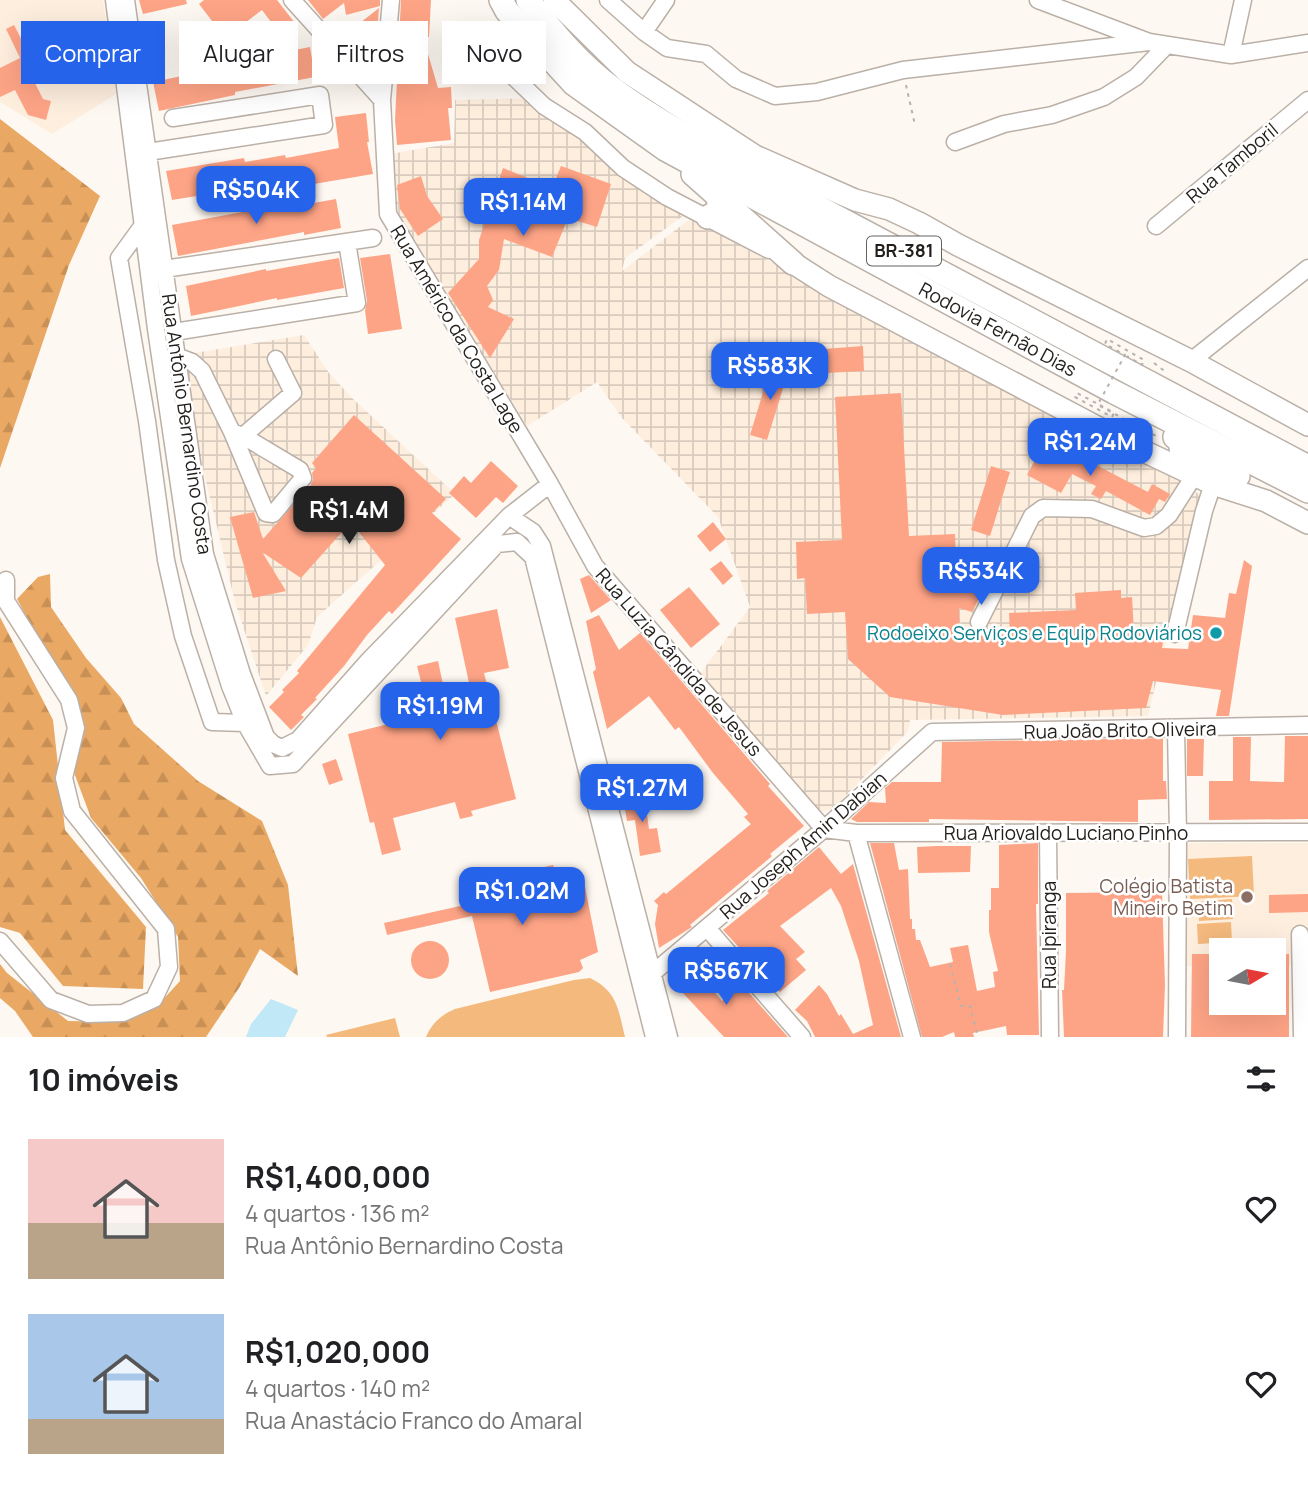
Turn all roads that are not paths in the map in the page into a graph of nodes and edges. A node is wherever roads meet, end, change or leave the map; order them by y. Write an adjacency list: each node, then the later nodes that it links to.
1 (114, 0): 12 (street, Rua Antônio Bernardino Costa)
2 (127, 0): 13 (street, Rua Antônio Bernardino Costa)
3 (292, 0): 22 (street)
4 (391, 0): 22 (street, Rua Américo da Costa Lage)
5 (501, 0): 26 (highway, Rodovia Fernão Dias / BR-381)
6 (528, 0): 35 (highway, Rodovia Fernão Dias / BR-381)
7 (554, 0): 28 (main road, BR-381)
8 (608, 0): 14 (street)
9 (666, 0): 14 (street)
10 (1038, 0): 15 (street)
11 (1243, 0): 18 (street)
12 (120, 21)
13 (127, 21)
14 (644, 32): 15 (street)
15 (1149, 42): 17 (street)
16 (1308, 43): 18 (street)
17 (1166, 46): 18 (street); 25 (street)
18 (1231, 55)
19 (131, 84): 31 (street, Rua Antônio Bernardino Costa)
20 (135, 84): 27 (street, Rua Antônio Bernardino Costa)
21 (521, 84): 30 (street)
22 (383, 100): 50 (street, Rua Américo da Costa Lage)
23 (1308, 100): 32 (street, Rua Tamboril)
24 (173, 118): 27 (street)
25 (955, 142)
26 (665, 149): 29 (highway, BR-381); 43 (highway, Rodovia Fernão Dias / BR-381)
27 (148, 152): 38 (street, Rua Antônio Bernardino Costa)
28 (755, 156): 35 (highway); 42 (main road, BR-381)
29 (717, 195): 30 (highway); 36 (highway, BR-381)
30 (708, 217): 36 (street)
31 (142, 225): 40 (street, Rua Antônio Bernardino Costa); 59 (street)
32 (1156, 226)
33 (373, 238): 34 (street)
34 (347, 242): 38 (street); 39 (street)
35 (896, 247): 47 (highway, Rodovia Fernão Dias / BR-381)
36 (793, 263): 49 (main road, Rodovia Fernão Dias / BR-381)
37 (1308, 268): 42 (street)
38 (164, 269): 39 (street, Rua Antônio Bernardino Costa)
39 (174, 332): 40 (street, Rua Antônio Bernardino Costa)
40 (169, 357): 45 (street); 58 (street, Rua Antônio Bernardino Costa); 59 (street, Rua Antônio Bernardino Costa)
41 (276, 359): 45 (street)
42 (1191, 360): 44 (main road)
43 (1108, 396): 46 (highway); 51 (highway, Rodovia Fernão Dias / BR-381)
44 (1308, 425)
45 (238, 434): 45 (street)
46 (1171, 439): 48 (highway); 49 (highway)
47 (1308, 467)
48 (1238, 476): 49 (highway); 52 (highway)
49 (1204, 480): 54 (main road, Rodovia Fernão Dias / BR-381); 56 (street); 57 (street)
50 (550, 484): 53 (street, Rua Antônio Bernardino Costa); 63 (street, Rua Luzia Cândida de Jesus)
51 (1308, 491)
52 (1308, 499)
53 (509, 516): 58 (street, Rua Antônio Bernardino Costa); 71 (street)
54 (1308, 523)
55 (6, 580): 70 (street)
56 (979, 622)
57 (1175, 634)
58 (375, 664): 59 (street, Rua Antônio Bernardino Costa); 71 (street, Rua Antônio Bernardino Costa)
59 (245, 723)
60 (1308, 726): 61 (street, Rua João Brito Oliveira)
61 (1176, 729): 62 (street, Rua João Brito Oliveira); 67 (street)
62 (932, 732): 63 (street, Rua Joseph Amin Dabian)
63 (824, 829): 65 (street, Rua Ariovaldo Luciano Pinho); 68 (street, Rua Joseph Amin Dabian)
64 (1308, 832): 67 (street, Rua Ariovaldo Luciano Pinho)
65 (856, 833): 66 (street, Rua Ariovaldo Luciano Pinho); 75 (street)
66 (1048, 833): 67 (street, Rua Ariovaldo Luciano Pinho); 76 (street, Rua Ipiranga)
67 (1178, 834): 77 (street)
68 (707, 928): 71 (street, Rua Joseph Amin Dabian); 74 (street)
69 (1300, 934): 78 (street)
70 (0, 941)
71 (647, 978): 72 (street); 73 (street)
72 (654, 1037)
73 (669, 1037)
74 (802, 1037)
75 (912, 1037)
76 (1050, 1037)
77 (1177, 1037)
78 (1302, 1037)

